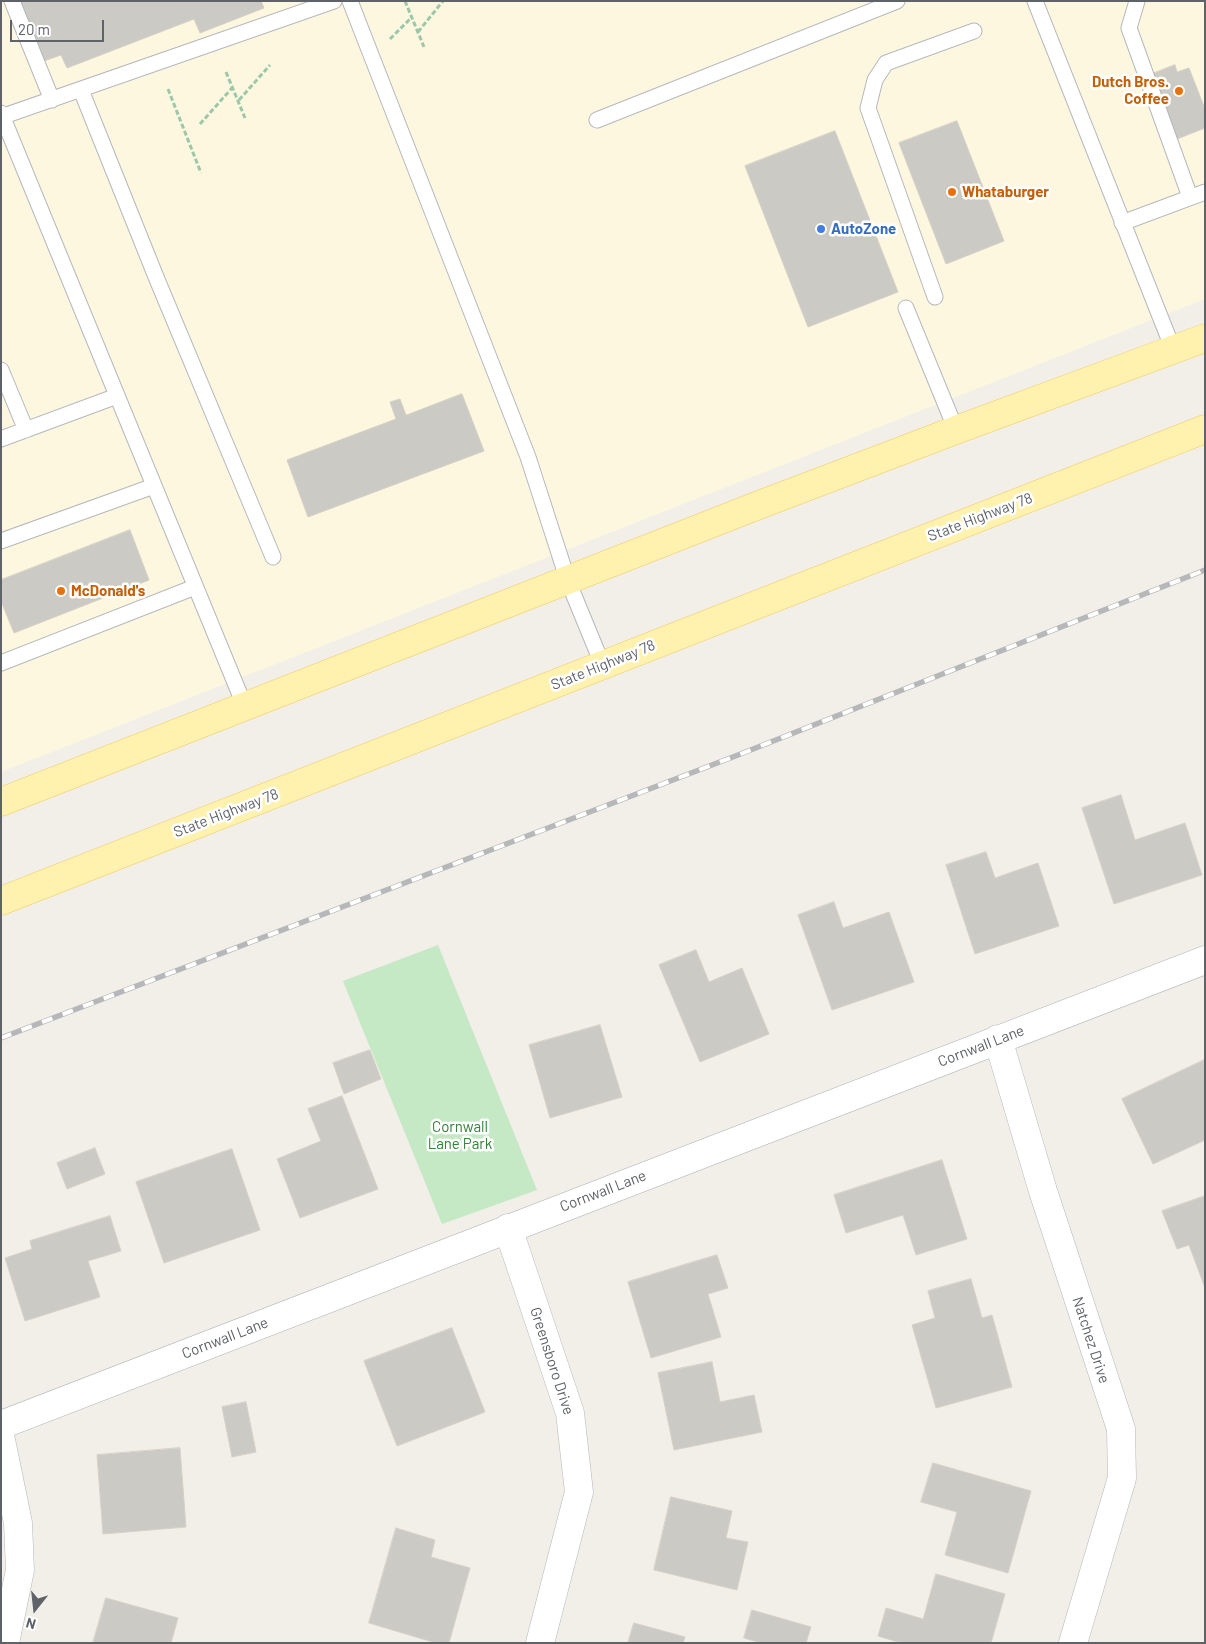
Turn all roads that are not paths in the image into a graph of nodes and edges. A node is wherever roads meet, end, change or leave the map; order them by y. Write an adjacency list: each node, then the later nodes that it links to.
1 (12, 1): 9 (lane)
2 (334, 1): 8 (lane)
3 (350, 1): 28 (lane)
4 (897, 1): 11 (lane)
5 (1035, 1): 14 (lane)
6 (1137, 1): 13 (lane)
7 (974, 31): 15 (lane)
8 (81, 90): 9 (lane); 27 (lane)
9 (52, 100): 10 (lane)
10 (2, 116): 20 (lane)
11 (597, 120)
12 (1205, 192): 13 (lane)
13 (1190, 197): 14 (lane)
14 (1122, 223): 18 (lane)
15 (935, 297)
16 (906, 308): 23 (lane)
17 (1205, 338): 18 (main road)
18 (1173, 349): 23 (main road)
19 (1, 370): 22 (lane)
20 (117, 396): 22 (lane); 25 (lane)
21 (1205, 429): 31 (main road, State Highway 78)
22 (26, 430): 24 (lane)
23 (956, 430): 28 (main road)
24 (1, 440)
25 (154, 486): 26 (lane); 29 (lane)
26 (1, 542)
27 (272, 557)
28 (568, 581): 31 (lane); 32 (main road)
29 (195, 587): 30 (lane); 32 (lane)
30 (1, 664)
31 (603, 666): 34 (main road, State Highway 78)
32 (245, 707): 33 (main road)
33 (1, 802)
34 (1, 901)
35 (1205, 960): 36 (street, Cornwall Lane)
36 (998, 1039): 37 (street, Cornwall Lane); 42 (street, Natchez Drive)
37 (508, 1228): 38 (street, Cornwall Lane); 41 (street, Greensboro Drive)
38 (1, 1424)
39 (1, 1440): 40 (street)
40 (4, 1643)
41 (540, 1643)
42 (1073, 1643)

